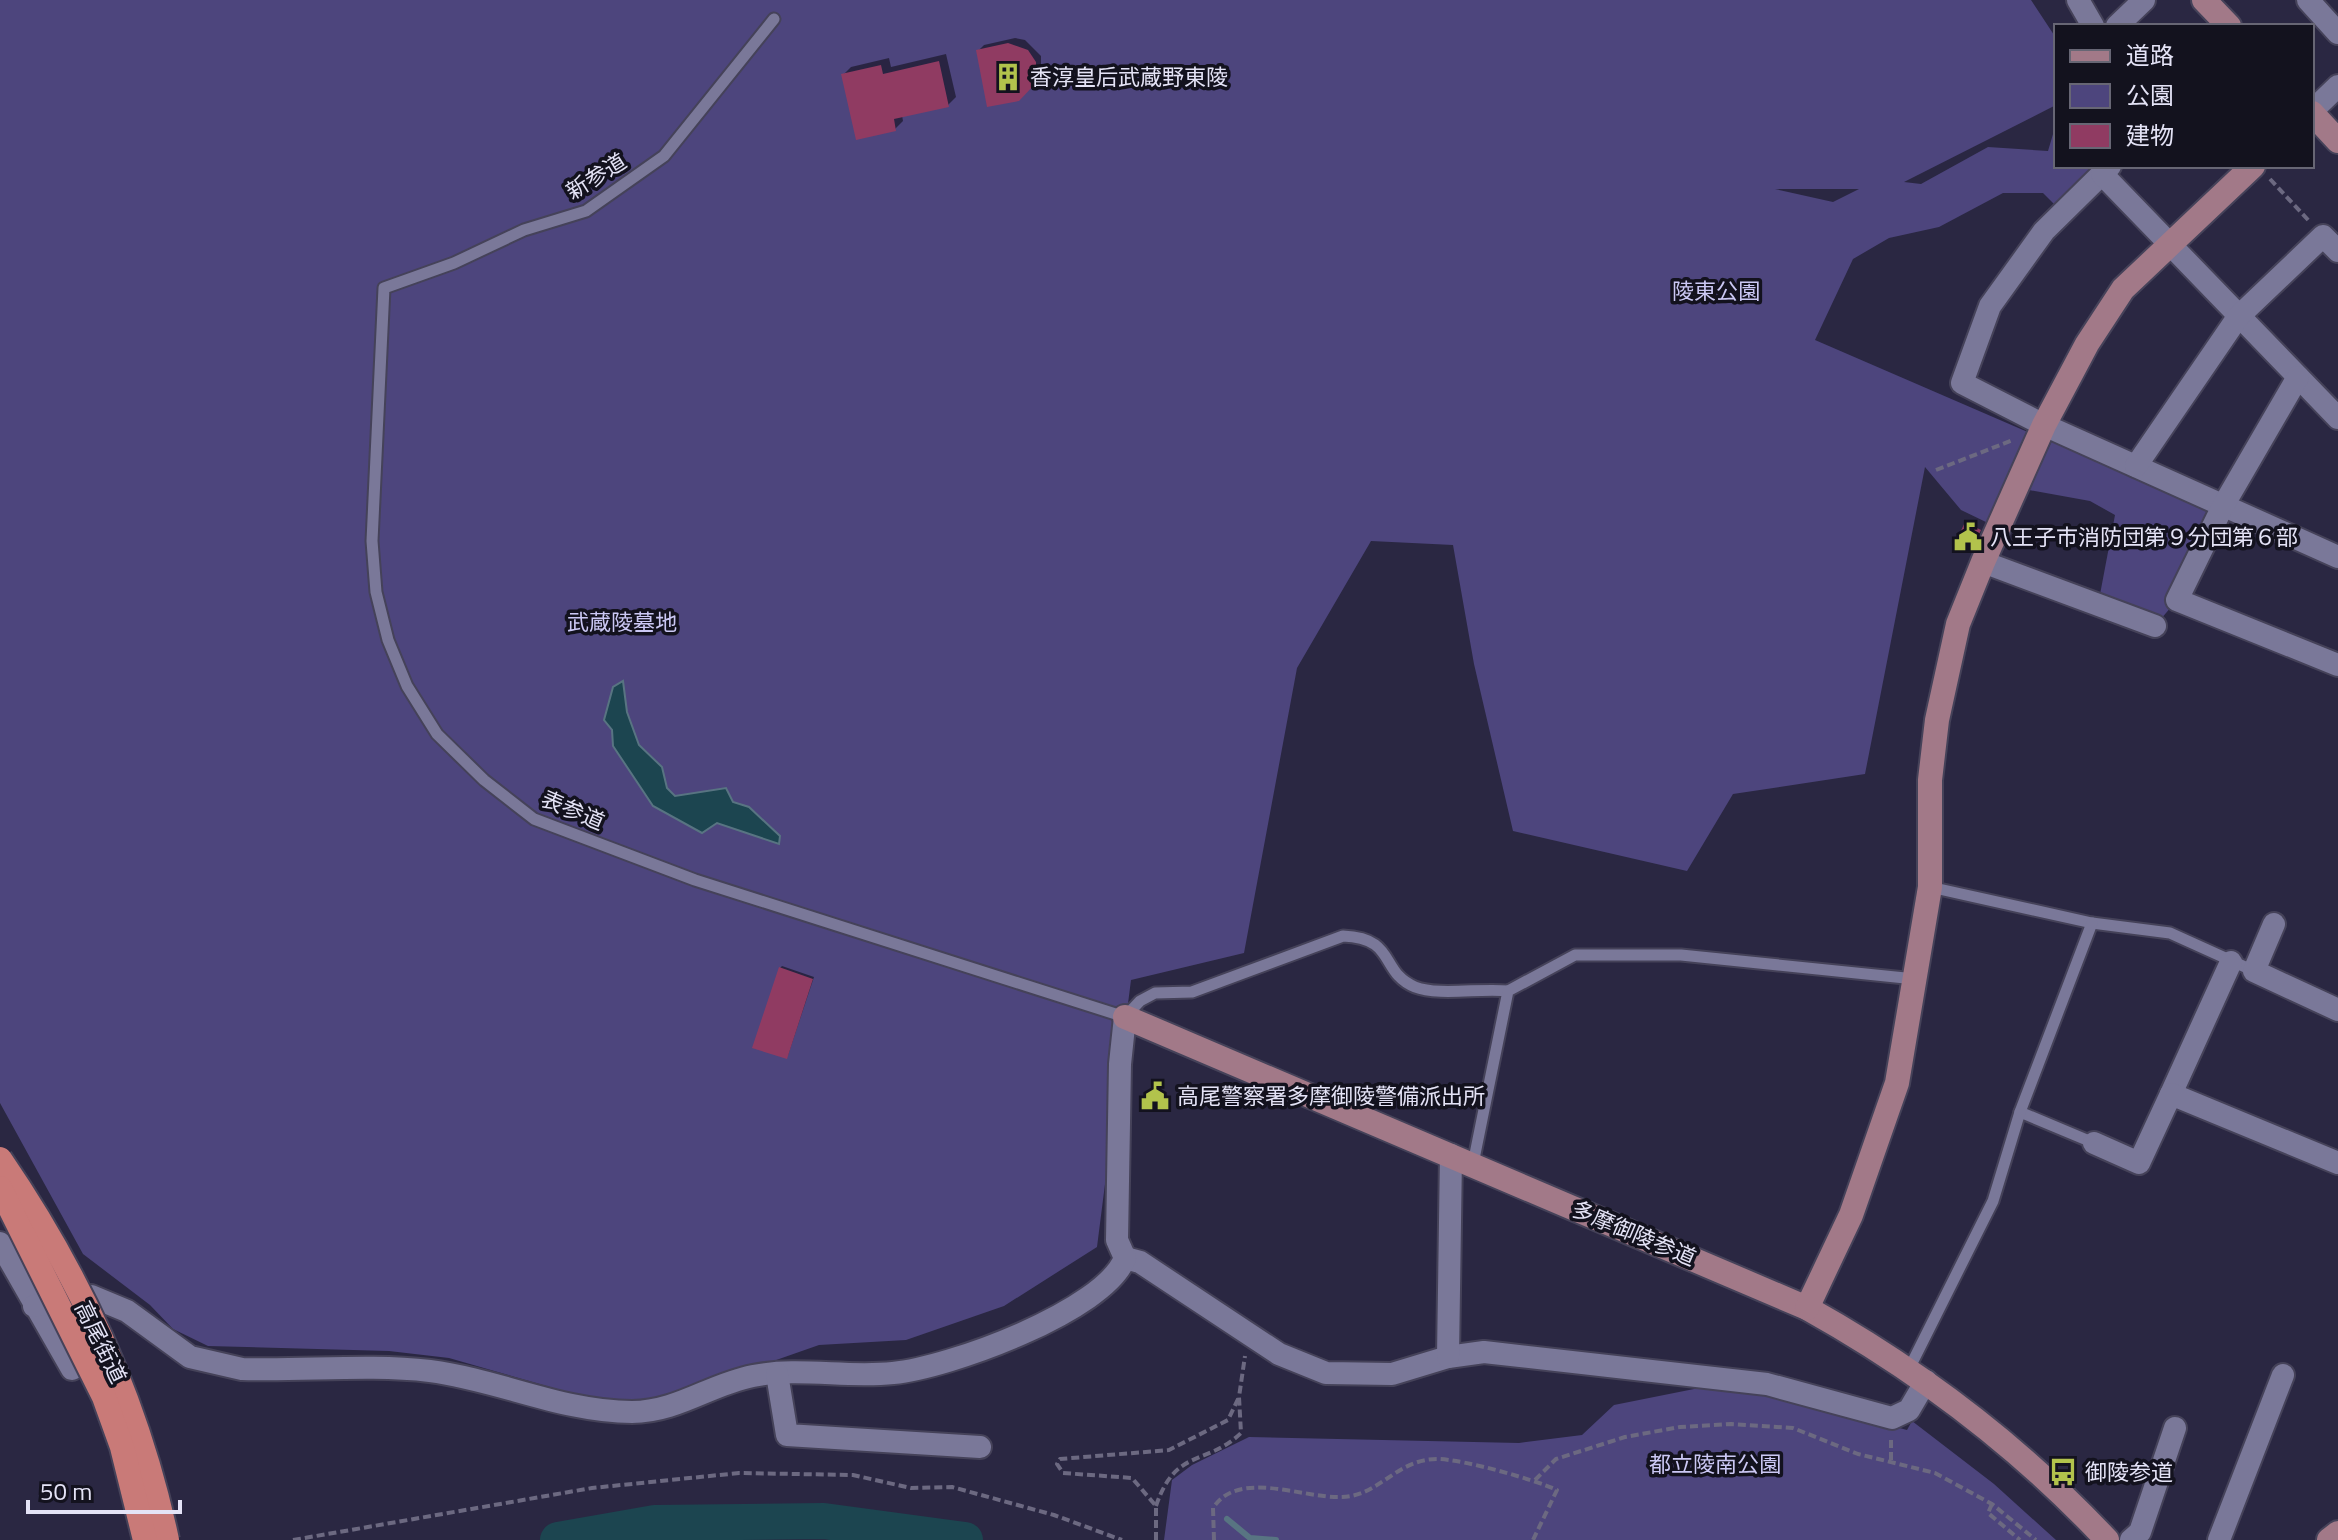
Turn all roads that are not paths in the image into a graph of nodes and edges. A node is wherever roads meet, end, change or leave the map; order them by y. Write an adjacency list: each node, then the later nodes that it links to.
1 (2078, 0): 6 (street)
2 (2144, 0): 7 (street)
3 (2204, 0): 8 (street)
4 (2308, 0): 9 (street)
5 (774, 19): 18 (lane, 新参道)
6 (2092, 24)
7 (2119, 24)
8 (2227, 24)
9 (2338, 33)
10 (2338, 86): 11 (street)
11 (2314, 110)
12 (2314, 114): 13 (street)
13 (2338, 141)
14 (2251, 168): 17 (street)
15 (2106, 170): 17 (street); 22 (street)
16 (2330, 243): 19 (street)
17 (2168, 246): 19 (street); 22 (street)
18 (384, 288): 37 (lane, 表参道)
19 (2238, 317): 20 (street); 23 (street)
20 (2298, 377): 21 (street); 24 (street)
21 (2338, 418)
22 (2044, 425): 23 (street); 26 (street)
23 (2136, 466): 24 (street)
24 (2223, 506): 25 (street); 28 (street)
25 (2338, 557)
26 (1983, 562): 27 (street); 29 (street)
27 (2155, 626)
28 (2338, 665)
29 (1930, 887): 30 (lane); 34 (street)
30 (2092, 923): 32 (lane); 39 (lane)
31 (2274, 924): 33 (street)
32 (2231, 962): 33 (lane); 38 (street)
33 (2254, 971): 36 (street)
34 (1915, 979): 35 (lane); 48 (street)
35 (1508, 991): 37 (lane); 42 (lane)
36 (2338, 1010)
37 (1117, 1015): 42 (street, 多摩御陵参道); 46 (street)
38 (2171, 1094): 40 (street); 43 (street)
39 (2020, 1112): 40 (lane); 52 (lane)
40 (2094, 1143)
41 (0, 1159): 58 (main road, 高尾街道, bridge)
42 (1462, 1160): 48 (street, 多摩御陵参道); 49 (street)
43 (2338, 1163)
44 (0, 1188): 57 (main road, 高尾街道, bridge)
45 (0, 1243): 47 (street)
46 (1125, 1258): 49 (street); 51 (street)
47 (34, 1306): 50 (street); 51 (street)
48 (1807, 1308): 52 (street, 多摩御陵参道)
49 (1448, 1357): 52 (street)
50 (72, 1369)
51 (777, 1374): 55 (street)
52 (1918, 1375): 59 (street, 多摩御陵参道)
53 (2282, 1375): 61 (street)
54 (2175, 1428): 60 (street)
55 (980, 1447)
56 (2338, 1533): 62 (street)
57 (145, 1540)
58 (167, 1540)
59 (2107, 1540)
60 (2131, 1540)
61 (2219, 1540)
62 (2329, 1540)

